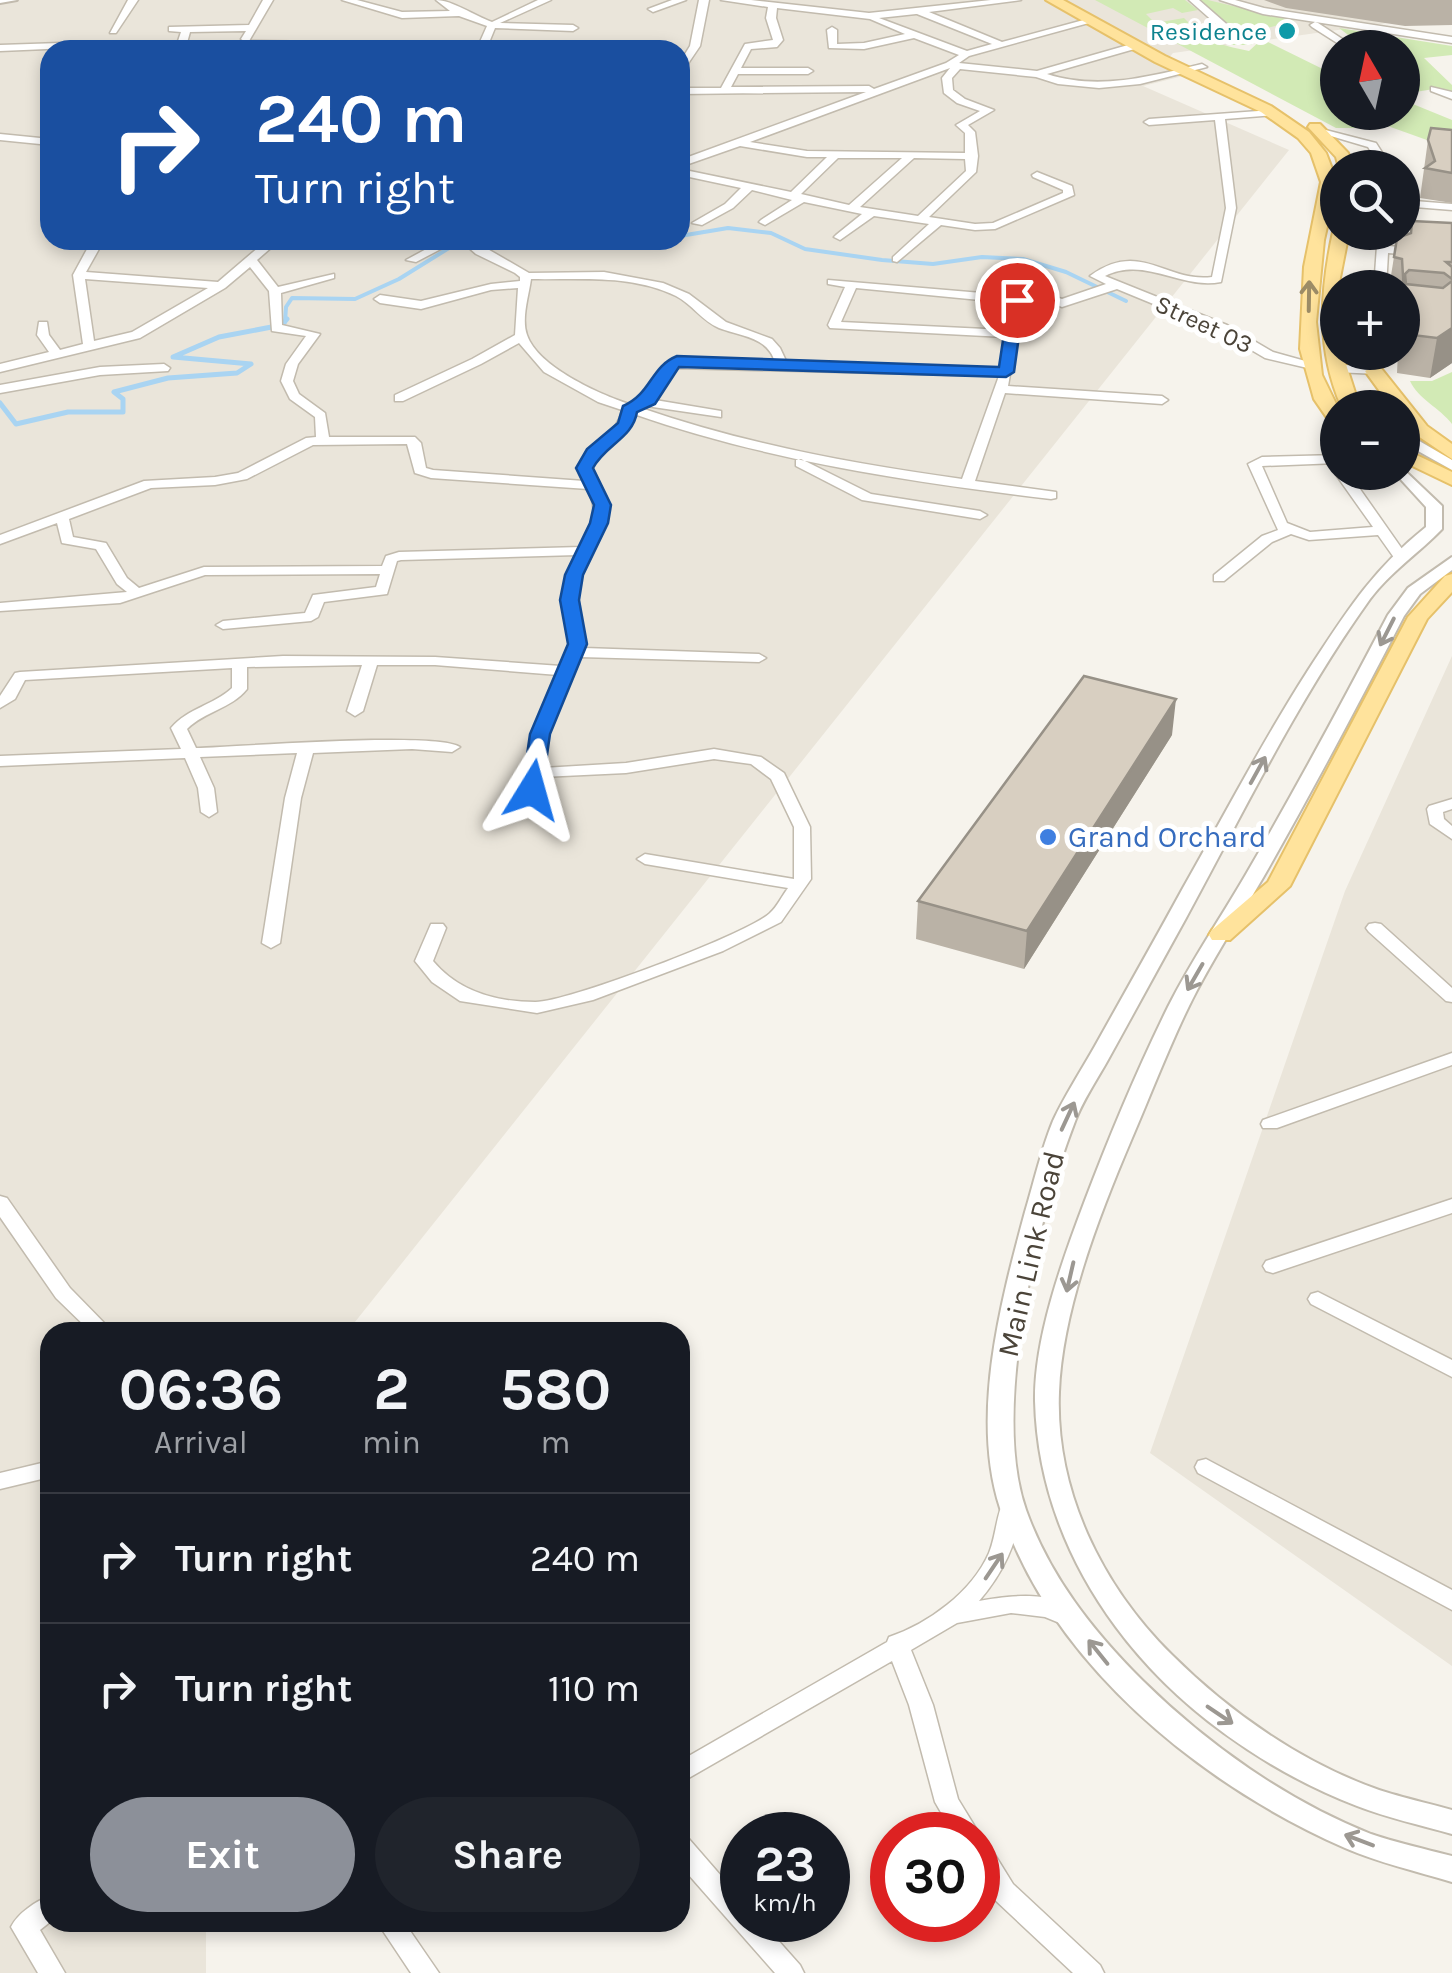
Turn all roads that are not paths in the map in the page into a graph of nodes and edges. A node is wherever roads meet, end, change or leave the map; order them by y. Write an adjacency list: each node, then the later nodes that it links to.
1 (0, 0): 2 (street)
2 (12, 0)
3 (133, 0): 38 (street)
4 (268, 0): 29 (street)
5 (347, 0): 22 (street)
6 (440, 0): 22 (street)
7 (546, 0): 27 (street)
8 (681, 0): 20 (street)
9 (704, 0): 49 (street)
10 (726, 0): 19 (street)
11 (887, 0): 24 (street)
12 (1016, 0): 18 (street)
13 (1053, 0): 25 (main road)
14 (1076, 0): 52 (main road)
15 (1194, 0): 34 (street)
16 (1226, 0): 23 (street)
17 (1298, 0): 23 (street)
18 (986, 1): 21 (street)
19 (773, 5): 24 (street); 53 (street)
20 (654, 9)
21 (915, 10): 24 (street); 45 (street)
22 (461, 13): 27 (street)
23 (1287, 14): 26 (street); 35 (street)
24 (869, 16): 39 (street)
25 (1091, 20): 45 (street); 47 (main road)
26 (1340, 22): 35 (street); 36 (street)
27 (491, 24): 30 (street); 43 (street)
28 (186, 28): 29 (street); 32 (street); 41 (street)
29 (252, 28): 42 (street)
30 (573, 28)
31 (1452, 28): 37 (street)
32 (172, 29)
33 (832, 30): 39 (street)
34 (1228, 30)
35 (1327, 30)
36 (1388, 30)
37 (1413, 30)
38 (113, 31)
39 (916, 34): 50 (street)
40 (1420, 35): 44 (street)
41 (183, 40)
42 (246, 40)
43 (485, 40)
44 (1452, 40)
45 (1003, 45): 50 (street)
46 (40, 46): 48 (street)
47 (1135, 46): 55 (main road); 56 (street)
48 (0, 48)
49 (690, 54)
50 (966, 54): 51 (street)
51 (953, 65): 56 (street); 57 (street); 73 (street)
52 (1202, 68): 55 (street); 65 (main road)
53 (734, 71): 54 (street); 59 (street)
54 (808, 71)
55 (1185, 71): 56 (street); 62 (main road)
56 (1037, 74)
57 (881, 89): 59 (street); 68 (street)
58 (1434, 89): 61 (street)
59 (725, 90): 60 (street)
60 (690, 91)
61 (1452, 96)
62 (1272, 113): 63 (street); 113 (main road, one-way to 62)
63 (1220, 118): 64 (street); 103 (street)
64 (1148, 122)
65 (1318, 129): 69 (main road); 70 (street)
66 (0, 136): 67 (street)
67 (40, 141)
68 (743, 144): 71 (street); 74 (street)
69 (1337, 150)
70 (1375, 150)
71 (836, 154): 72 (street); 78 (street)
72 (912, 155): 73 (street); 81 (street)
73 (973, 156): 83 (street)
74 (690, 161)
75 (690, 174): 77 (street)
76 (1037, 175): 85 (street)
77 (748, 188): 78 (street); 86 (street)
78 (796, 198): 81 (street); 84 (street)
79 (1420, 205): 80 (street)
80 (1452, 207)
81 (850, 208): 82 (street)
82 (872, 212): 83 (street); 87 (street)
83 (921, 220): 85 (street)
84 (765, 222)
85 (938, 222): 94 (street)
86 (698, 223)
87 (840, 237)
88 (92, 250): 97 (street)
89 (262, 250): 95 (street)
90 (432, 250): 96 (street)
91 (477, 250): 99 (street)
92 (1394, 250): 93 (street)
93 (1452, 255)
94 (896, 259)
95 (251, 260): 102 (street); 105 (street)
96 (412, 260)
97 (79, 274): 102 (street); 110 (street)
98 (330, 276): 105 (street)
99 (526, 280): 106 (street); 109 (street); 112 (street)
100 (832, 282): 101 (street)
101 (852, 284): 108 (street); 108 (street)
102 (221, 286): 110 (street)
103 (1105, 286): 104 (street); 113 (street, Street 03)
104 (1030, 290)
105 (275, 291): 127 (street)
106 (380, 300)
107 (43, 325): 111 (street)
108 (1012, 334): 116 (street)
109 (521, 336): 120 (street); 123 (street)
110 (89, 346): 111 (street)
111 (55, 352): 114 (street)
112 (781, 365): 116 (street); 122 (street)
113 (1312, 367): 119 (main road)
114 (0, 368)
115 (164, 368): 117 (street)
116 (1006, 372): 118 (street)
117 (0, 389)
118 (1000, 389): 121 (street); 138 (street)
119 (1320, 393)
120 (399, 398)
121 (1162, 400)
122 (645, 402): 123 (street); 124 (street)
123 (629, 409): 129 (street); 137 (street)
124 (717, 414)
125 (1420, 430): 131 (main road)
126 (426, 431): 128 (street)
127 (323, 439): 128 (street); 144 (street)
128 (414, 443): 137 (street)
129 (760, 444): 138 (street); 143 (street)
130 (1420, 446): 134 (street)
131 (1452, 453)
132 (1320, 460): 145 (street)
133 (1420, 462): 136 (main road)
134 (1452, 466)
135 (1420, 479): 141 (main road)
136 (1452, 479)
137 (590, 485): 148 (street)
138 (967, 485): 142 (street)
139 (1353, 490): 146 (street)
140 (1419, 490): 149 (street, Main Link Road)
141 (1452, 494)
142 (1051, 495)
143 (980, 514)
144 (62, 516): 147 (street); 154 (street)
145 (1289, 530): 146 (street); 152 (street)
146 (1380, 531): 149 (street)
147 (0, 540)
148 (583, 550): 151 (street); 157 (street)
149 (1400, 556): 189 (street, Main Link Road, one-way to 149)
150 (1452, 562): 175 (street, Main Link Road, one-way to 175)
151 (389, 570): 154 (street); 156 (street)
152 (1219, 578)
153 (1452, 580): 175 (main road)
154 (137, 592): 155 (street)
155 (0, 607)
156 (224, 625)
157 (574, 652): 158 (street); 161 (street)
158 (758, 658)
159 (371, 660): 160 (street); 161 (street); 163 (street)
160 (238, 663): 162 (street); 166 (street)
161 (565, 671): 172 (street)
162 (0, 703)
163 (354, 710)
164 (452, 747): 165 (street)
165 (306, 749): 166 (street); 176 (street)
166 (189, 751): 167 (street); 169 (street)
167 (0, 761)
168 (1452, 804): 170 (street)
169 (209, 812)
170 (1452, 834)
171 (645, 859): 172 (street)
172 (798, 885): 173 (street)
173 (436, 928)
174 (1375, 928): 177 (street)
175 (1221, 935): 196 (street, Main Link Road, one-way to 196)
176 (271, 943)
177 (1452, 997)
178 (1452, 1058): 179 (street)
179 (1270, 1124)
180 (0, 1203): 184 (street)
181 (1452, 1206): 182 (street)
182 (1274, 1266)
183 (1318, 1298): 185 (street)
184 (93, 1322)
185 (1446, 1360)
186 (1206, 1467): 190 (street)
187 (40, 1471): 188 (street)
188 (0, 1481)
189 (1012, 1506): 191 (street, one-way to 189); 192 (street, Main Link Road)
190 (1452, 1601)
191 (952, 1615): 192 (street); 193 (street)
192 (1072, 1620): 198 (street, Main Link Road, one-way to 192)
193 (897, 1644): 194 (street); 195 (street)
194 (690, 1767)
195 (954, 1812)
196 (1452, 1822)
197 (690, 1858): 200 (street)
198 (1452, 1869)
199 (1000, 1886): 207 (street)
200 (720, 1893)
201 (40, 1915): 204 (street)
202 (395, 1932): 205 (street)
203 (763, 1942): 206 (street)
204 (52, 1973)
205 (426, 1973)
206 (791, 1973)
207 (1091, 1973)

